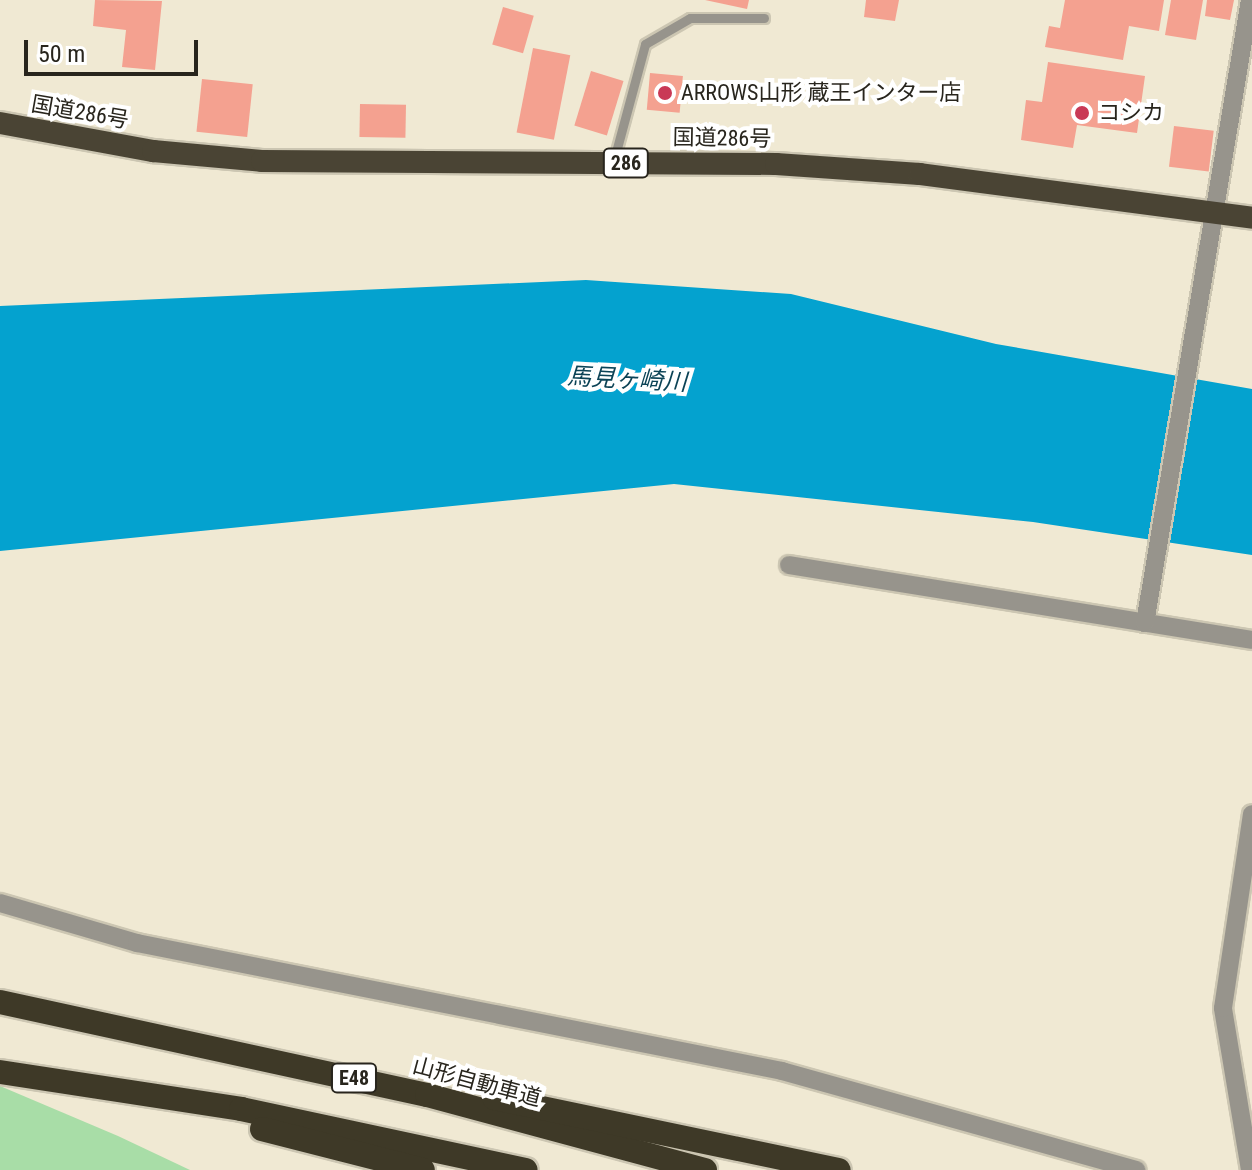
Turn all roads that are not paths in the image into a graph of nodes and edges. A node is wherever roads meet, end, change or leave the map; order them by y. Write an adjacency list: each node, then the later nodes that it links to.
1 (1250, 0): 5 (street)
2 (764, 18): 4 (lane)
3 (0, 123): 4 (highway, 国道286号 / 286)
4 (613, 163): 5 (highway, 国道286号 / 286)
5 (1213, 212): 6 (highway, 国道286号 / 286); 8 (street)
6 (1252, 218)
7 (789, 565): 8 (street)
8 (1145, 623): 9 (street)
9 (1252, 640)
10 (1252, 814): 21 (street)
11 (0, 903): 20 (street)
12 (0, 1002): 13 (highway, 山形自動車道 / E48)
13 (232, 1049): 18 (highway, 山形自動車道 / E48); 19 (highway)
14 (0, 1072): 15 (highway, E48)
15 (89, 1085): 16 (highway); 17 (highway, E48)
16 (423, 1170)
17 (526, 1170)
18 (705, 1170)
19 (839, 1170)
20 (1136, 1170)
21 (1250, 1170)

